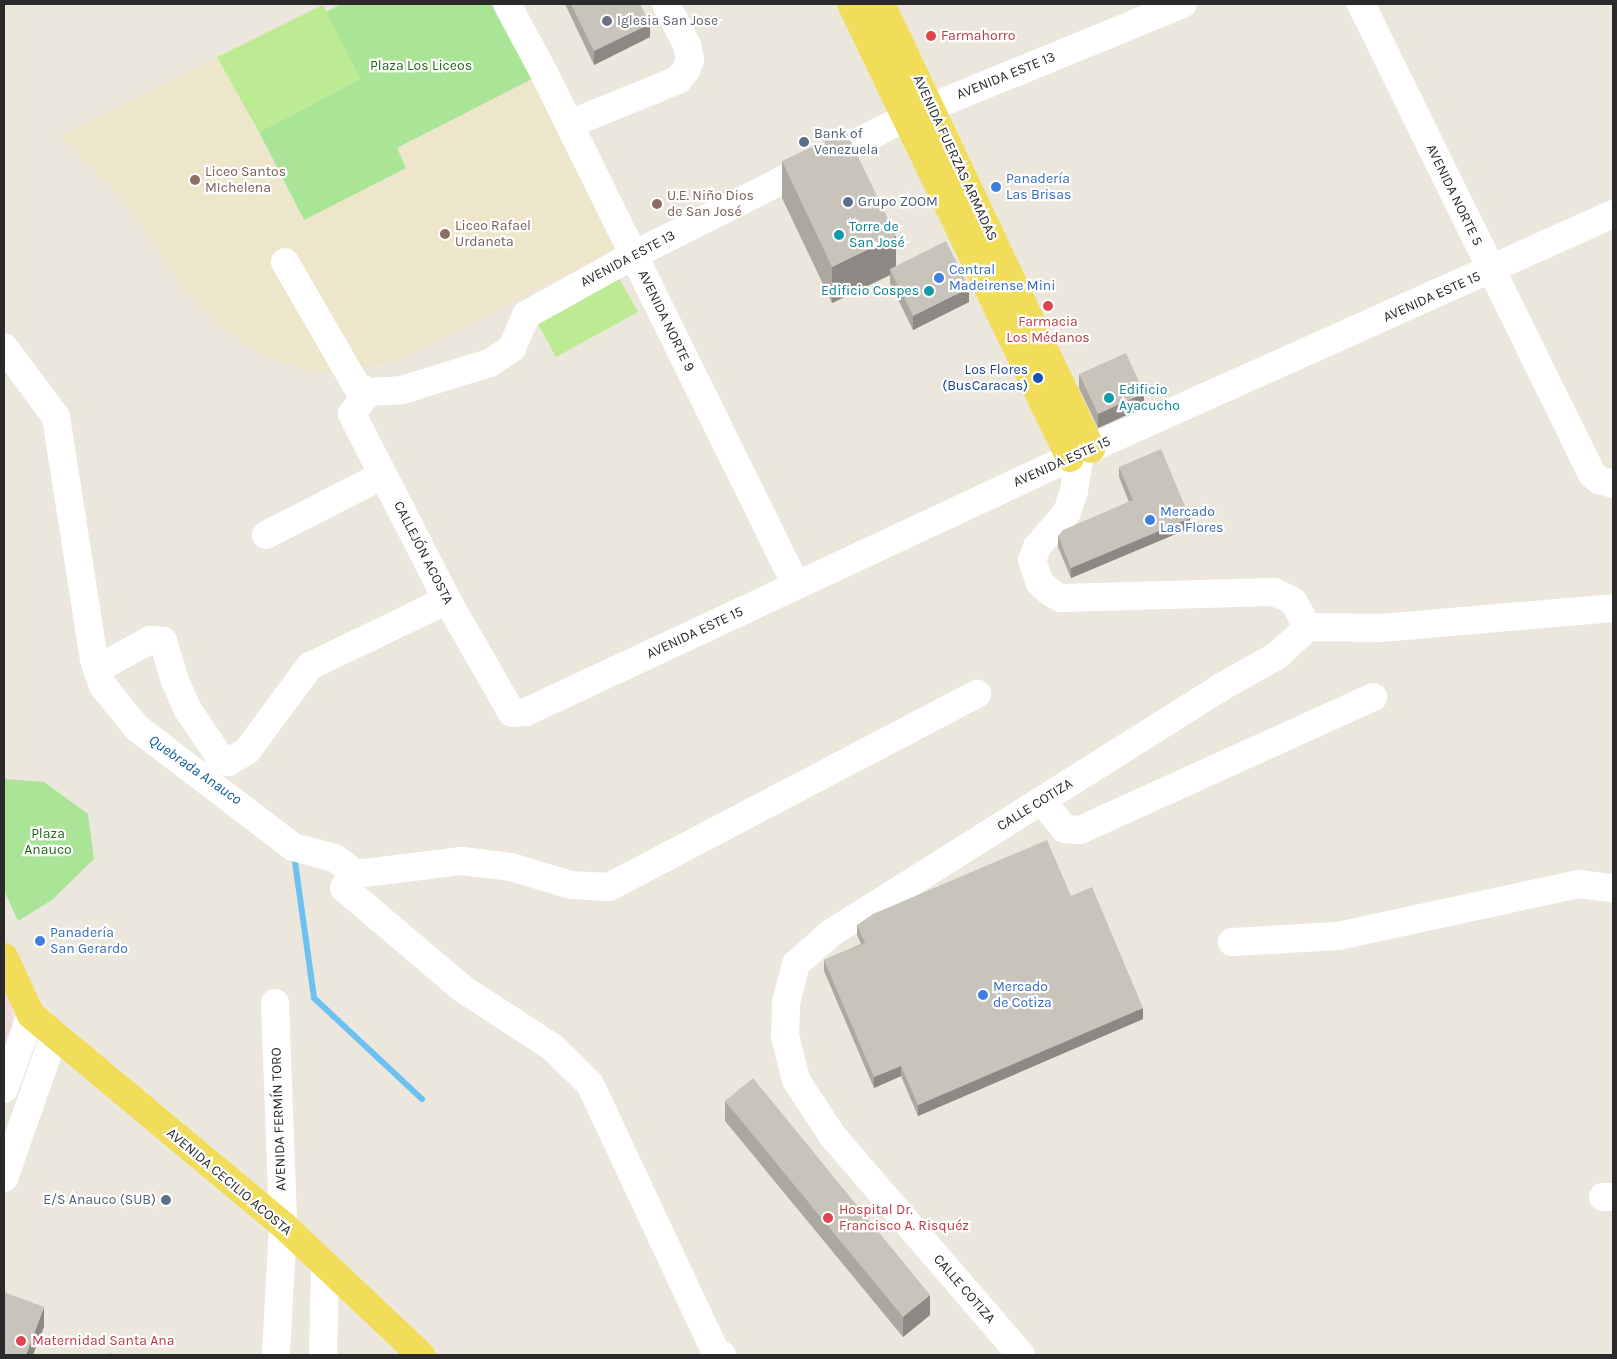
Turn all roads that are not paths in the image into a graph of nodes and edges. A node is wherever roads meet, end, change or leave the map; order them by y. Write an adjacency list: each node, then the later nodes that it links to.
1 (507, 4): 8 (street, AVENIDA NORTE 9)
2 (666, 4): 8 (street)
3 (851, 4): 7 (main road, AVENIDA FUERZAS ARMADAS)
4 (881, 4): 7 (main road, AVENIDA FUERZAS ARMADAS)
5 (1183, 4): 7 (street, AVENIDA ESTE 13)
6 (1361, 4): 12 (street, AVENIDA NORTE 5)
7 (919, 112): 10 (street, AVENIDA ESTE 13); 15 (main road, AVENIDA FUERZAS ARMADAS)
8 (570, 124): 10 (street, AVENIDA NORTE 9)
9 (1613, 214): 12 (street, AVENIDA ESTE 15)
10 (634, 255): 14 (street, AVENIDA ESTE 13); 19 (street, AVENIDA NORTE 9)
11 (285, 262): 14 (street)
12 (1491, 271): 15 (street, AVENIDA ESTE 15); 17 (street, AVENIDA NORTE 5)
13 (4, 348): 23 (street)
14 (368, 392): 16 (street, CALLEJÓN ACOSTA)
15 (1080, 453): 19 (street, AVENIDA ESTE 15); 22 (street)
16 (383, 475): 18 (street); 20 (street, CALLEJÓN ACOSTA)
17 (1612, 485)
18 (266, 535)
19 (796, 585): 26 (street, AVENIDA ESTE 15)
20 (447, 600): 23 (street); 26 (street, CALLEJÓN ACOSTA)
21 (1613, 608): 22 (street)
22 (1308, 627): 27 (street, CALLE COTIZA)
23 (97, 669): 28 (street)
24 (977, 694): 28 (street)
25 (1372, 697): 27 (street)
26 (512, 713)
27 (1042, 801): 43 (street, CALLE COTIZA)
28 (356, 874): 42 (street)
29 (1613, 888): 30 (street)
30 (1232, 942)
31 (4, 957): 33 (main road)
32 (275, 1003): 37 (street, AVENIDA FERMÍN TORO)
33 (31, 1015): 34 (main road, AVENIDA CECILIO ACOSTA); 35 (street)
34 (54, 1036): 36 (street); 37 (main road, AVENIDA CECILIO ACOSTA)
35 (4, 1089)
36 (4, 1178)
37 (283, 1225): 38 (main road, AVENIDA CECILIO ACOSTA); 39 (street, AVENIDA FERMÍN TORO)
38 (325, 1266): 40 (street); 41 (main road, AVENIDA CECILIO ACOSTA)
39 (276, 1355)
40 (322, 1355)
41 (421, 1355)
42 (722, 1355)
43 (1021, 1355)

